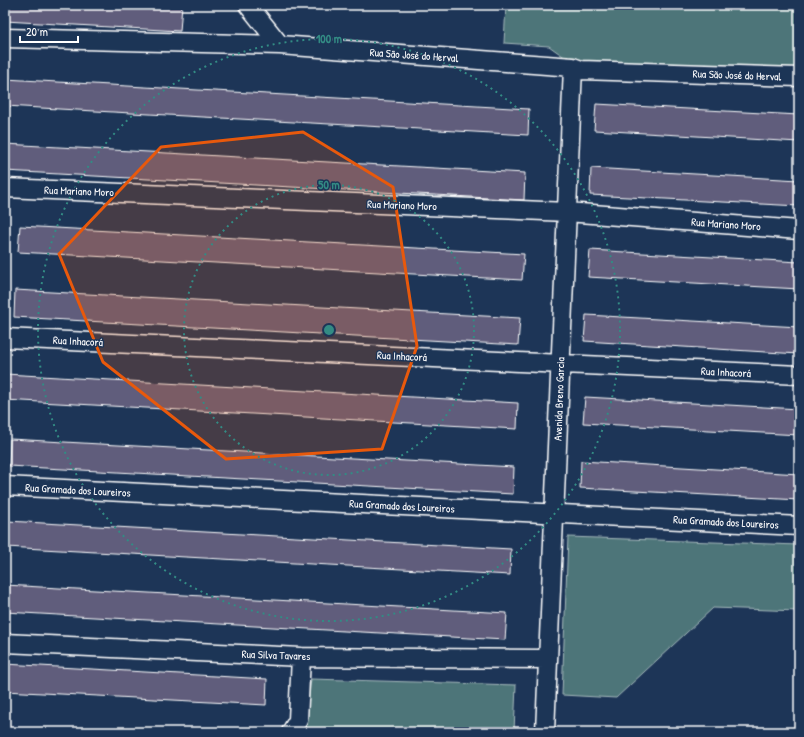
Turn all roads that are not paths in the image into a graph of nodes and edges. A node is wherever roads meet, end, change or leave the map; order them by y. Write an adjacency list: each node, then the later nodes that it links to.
1 (248, 5): 3 (street)
2 (5, 38): 3 (street, Rua São José do Herval)
3 (280, 45): 4 (street, Rua São José do Herval)
4 (573, 67): 5 (street, Rua São José do Herval); 7 (street, Avenida Breno Garcia)
5 (799, 77)
6 (5, 188): 7 (street, Rua Mariano Moro)
7 (567, 212): 8 (street, Rua Mariano Moro); 10 (street, Avenida Breno Garcia)
8 (799, 230)
9 (5, 338): 10 (street, Rua Inhacorá)
10 (560, 364): 11 (street, Rua Inhacorá); 13 (street, Avenida Breno Garcia)
11 (799, 375)
12 (5, 486): 13 (street, Rua Gramado dos Loureiros)
13 (554, 514): 14 (street, Rua Gramado dos Loureiros); 17 (street, Avenida Breno Garcia)
14 (799, 526)
15 (5, 643): 16 (street, Rua Silva Tavares)
16 (301, 657): 17 (street, Rua Silva Tavares); 18 (street)
17 (548, 659): 19 (street, Avenida Breno Garcia)
18 (291, 732)
19 (546, 732)

